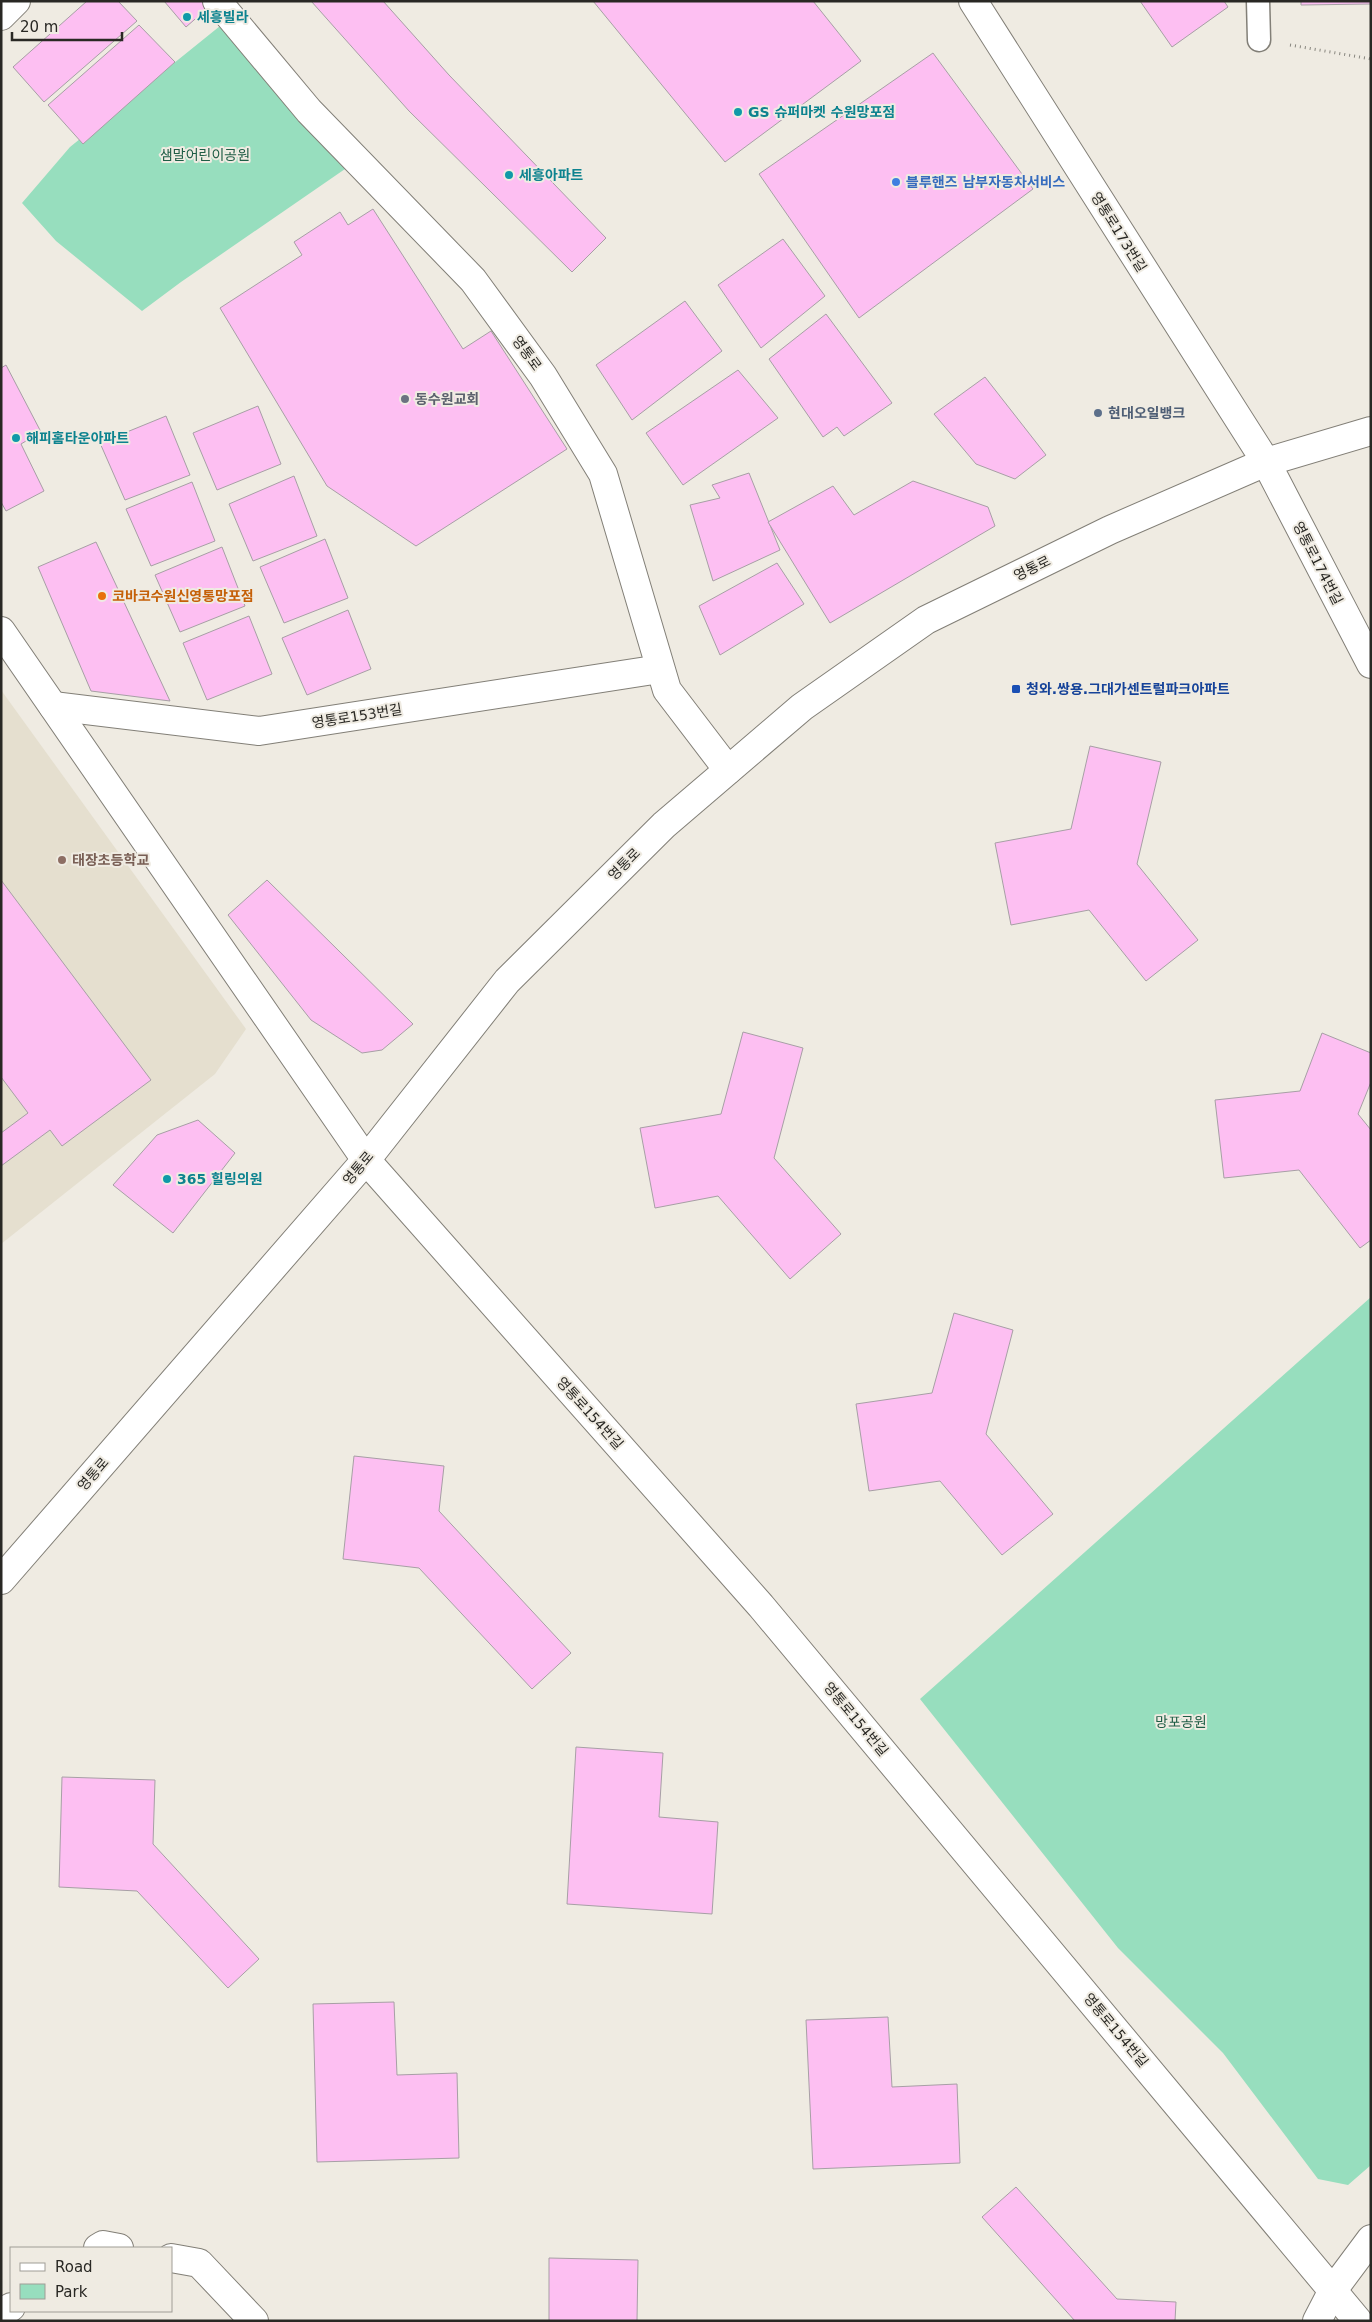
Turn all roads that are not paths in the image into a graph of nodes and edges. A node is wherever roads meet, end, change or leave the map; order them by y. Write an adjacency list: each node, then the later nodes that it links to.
1 (16, 1): 5 (street)
2 (217, 1): 11 (street, 영통로)
3 (973, 1): 8 (street, 영통로173번길)
4 (1258, 1): 6 (lane)
5 (1, 16)
6 (1259, 40)
7 (1371, 431): 8 (street, 영통로)
8 (1266, 462): 10 (street, 영통로174번길); 13 (street, 영통로)
9 (1, 631): 12 (street)
10 (1371, 664)
11 (660, 669): 12 (street, 영통로153번길); 13 (street, 영통로)
12 (53, 706): 14 (street)
13 (728, 770): 14 (street, 영통로)
14 (366, 1160): 15 (street, 영통로); 20 (street, 영통로154번길)
15 (1, 1580)
16 (1371, 2239): 20 (street)
17 (100, 2247): 18 (street)
18 (114, 2247)
19 (172, 2258): 21 (street)
20 (1333, 2290): 22 (street); 23 (street, 영통로154번길)
21 (254, 2321)
22 (1317, 2321)
23 (1358, 2321)

